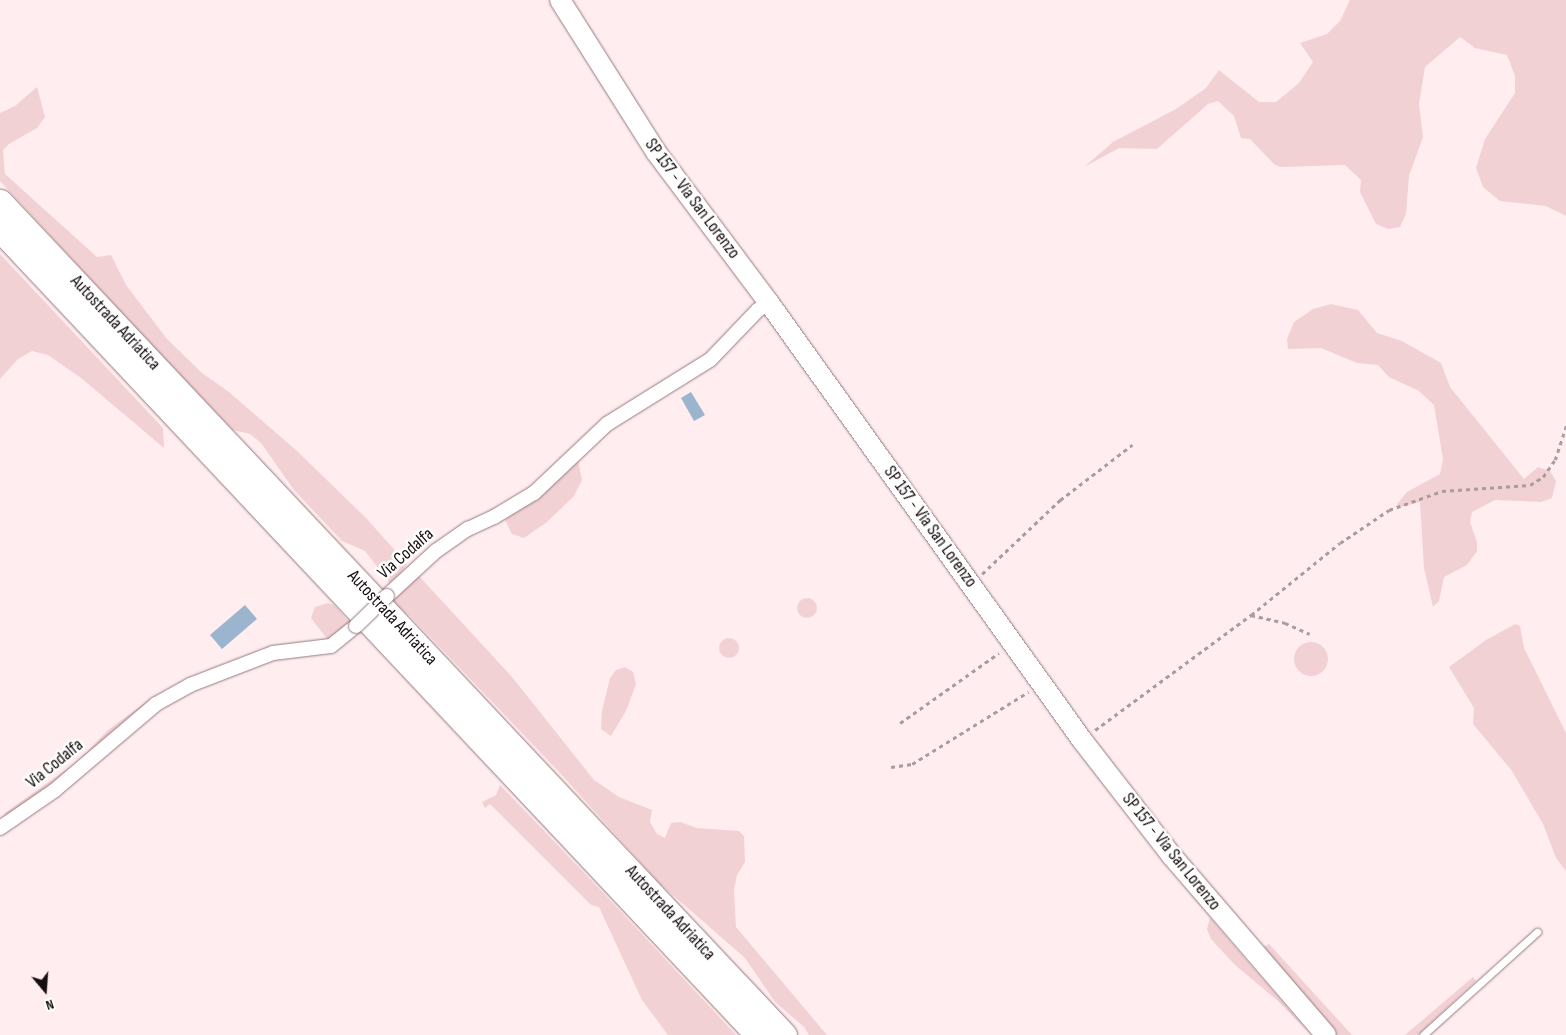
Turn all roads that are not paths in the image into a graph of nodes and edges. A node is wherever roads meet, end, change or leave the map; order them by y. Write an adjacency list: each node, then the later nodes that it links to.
1 (560, 0): 4 (main road, SP 157 - Via San Lorenzo)
2 (0, 202): 8 (highway, Autostrada Adriatica)
3 (0, 230): 7 (highway, Autostrada Adriatica)
4 (769, 303): 5 (street, Via Codalfa, bridge); 9 (main road, SP 157 - Via San Lorenzo)
5 (0, 828)
6 (1536, 932): 10 (lane)
7 (758, 1035)
8 (784, 1035)
9 (1326, 1035)
10 (1423, 1035)

